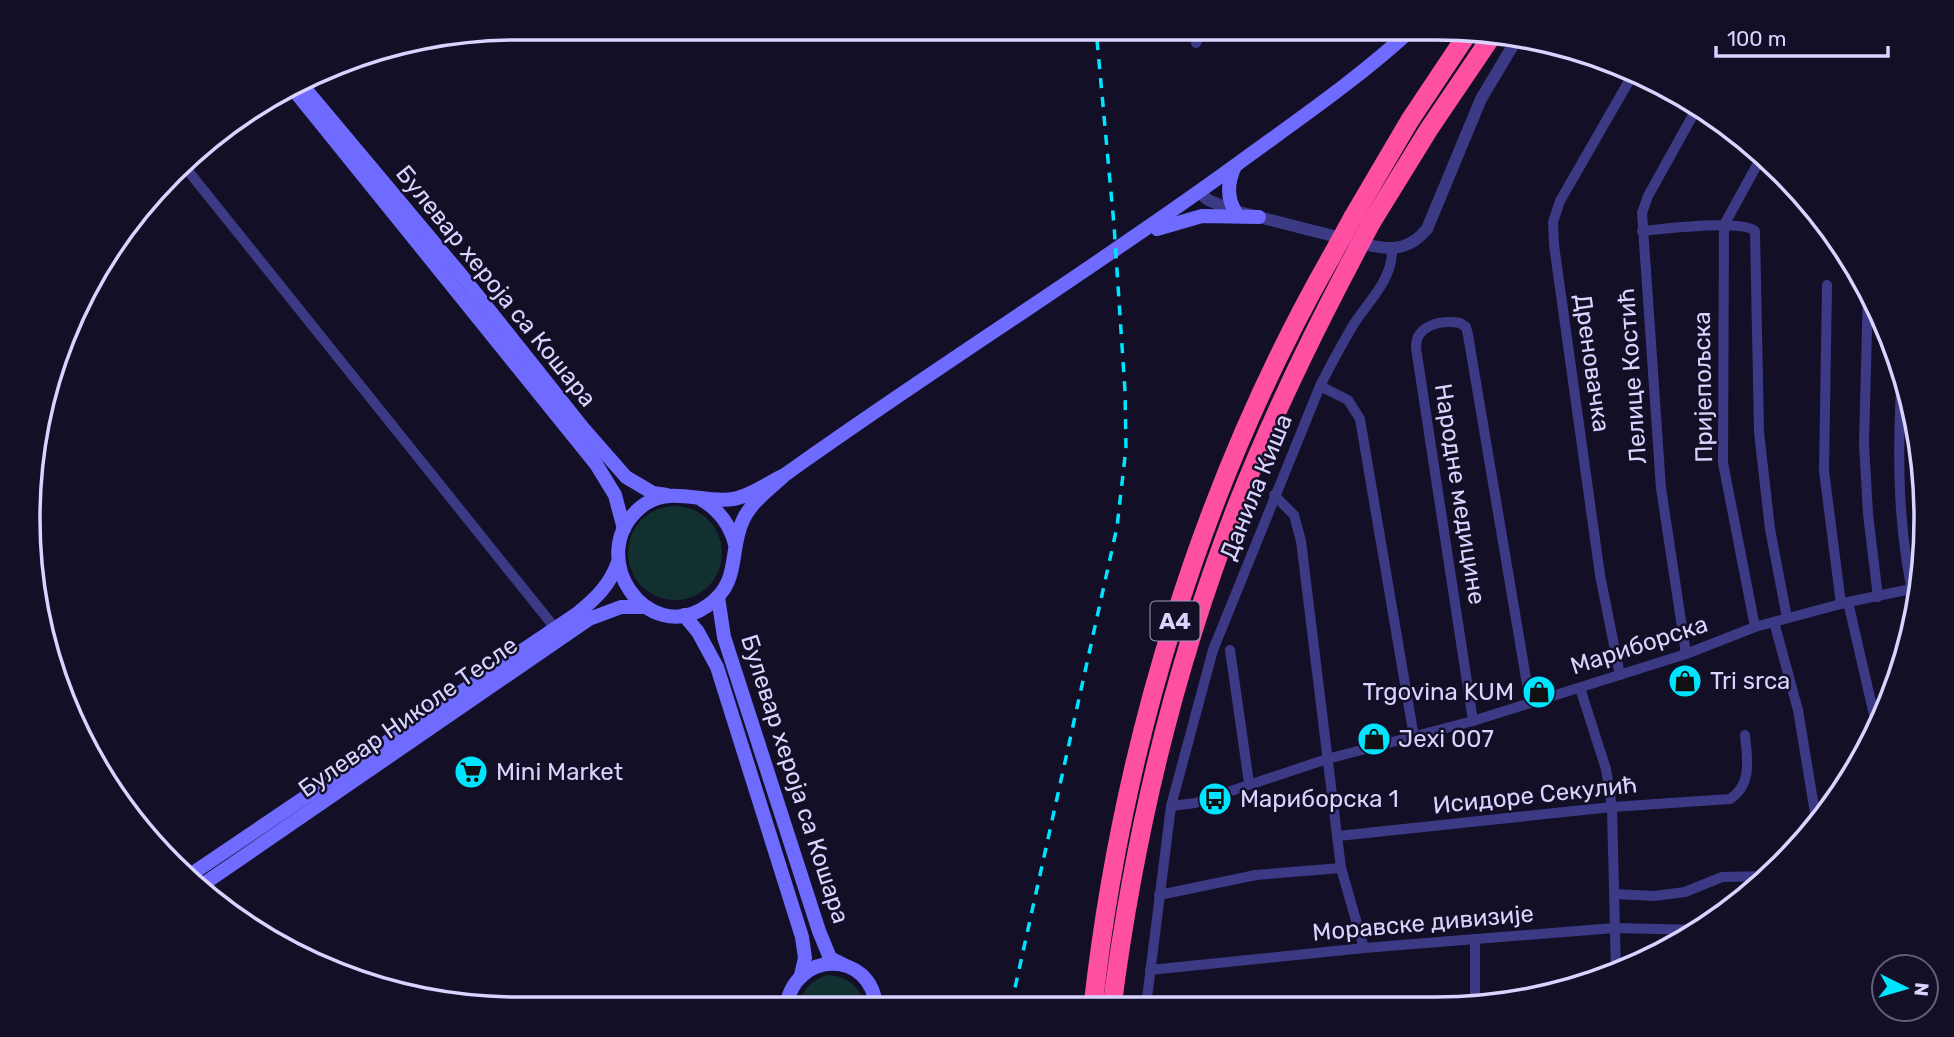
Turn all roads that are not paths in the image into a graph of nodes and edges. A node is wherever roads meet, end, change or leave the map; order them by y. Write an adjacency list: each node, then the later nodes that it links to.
1 (1198, 40): 4 (street)
2 (1400, 40): 11 (main road)
3 (1463, 41): 17 (highway, A4)
4 (1196, 43)
5 (1487, 43): 17 (highway, A4)
6 (1512, 46): 21 (street)
7 (1629, 81): 47 (street, Дреновачка)
8 (306, 90): 28 (main road, Булевар хероја са Кошара)
9 (298, 95): 31 (main road, Булевар хероја са Кошара)
10 (1693, 116): 19 (street, Лелице Костић)
11 (1236, 165): 14 (main road); 15 (main road)
12 (1757, 165): 18 (street, Пријепољска)
13 (189, 172): 44 (street)
14 (1199, 192): 15 (street); 20 (main road)
15 (1235, 211): 16 (street)
16 (1259, 217): 20 (main road); 21 (street)
17 (1362, 220): 22 (highway, A4, bridge)
18 (1724, 225): 19 (street); 41 (street); 43 (street, Пријепољска)
19 (1642, 231): 46 (street, Лелице Костић)
20 (1136, 237): 27 (main road)
21 (1392, 249): 25 (street, Данила Киша)
22 (1340, 261): 77 (highway, A4); 78 (highway, A4)
23 (1827, 285): 38 (street)
24 (1867, 314): 37 (street)
25 (1320, 386): 29 (street, Данила Киша); 53 (street)
26 (1900, 407): 34 (street)
27 (786, 474): 30 (main road); 32 (main road)
28 (669, 495): 30 (main road); 31 (main road)
29 (1274, 495): 54 (street); 56 (street, Данила Киша)
30 (698, 498): 32 (main road)
31 (624, 529): 33 (main road)
32 (735, 553): 36 (main road)
33 (618, 561): 39 (main road); 44 (main road, Булевар Николе Тесле)
34 (1911, 570)
35 (1909, 590): 37 (street, Мариборска)
36 (718, 597): 40 (main road); 71 (main road, Булевар хероја са Кошара)
37 (1878, 597): 38 (street, Мариборска)
38 (1845, 603): 41 (street, Мариборска); 50 (street)
39 (647, 608): 40 (main road); 63 (main road, Булевар Николе Тесле)
40 (684, 615): 73 (main road, Булевар хероја са Кошара)
41 (1787, 618): 42 (street, Мариборска)
42 (1774, 622): 43 (street, Мариборска); 58 (street)
43 (1755, 627): 46 (street, Мариборска)
44 (555, 628): 61 (main road, Булевар Николе Тесле)
45 (1230, 650): 55 (street)
46 (1686, 654): 47 (street, Мариборска)
47 (1620, 675): 48 (street, Мариборска)
48 (1580, 688): 49 (street, Мариборска); 57 (street)
49 (1530, 702): 51 (street, Мариборска); 51 (street, Народне медицине)
50 (1873, 711)
51 (1474, 721): 53 (street, Мариборска)
52 (1745, 735): 57 (street, Исидоре Секулић)
53 (1414, 737): 54 (street, Мариборска)
54 (1327, 759): 55 (street, Мариборска); 59 (street)
55 (1249, 783): 56 (street, Мариборска)
56 (1171, 806): 65 (street, Данила Киша)
57 (1612, 807): 59 (street, Исидоре Секулић); 64 (street)
58 (1815, 810)
59 (1338, 836): 60 (street)
60 (1341, 868): 65 (street); 69 (street)
61 (196, 871)
62 (1753, 876): 64 (street)
63 (207, 881)
64 (1614, 894): 66 (street)
65 (1159, 895): 72 (street, Данила Киша)
66 (1615, 928): 67 (street, Моравске дивизије); 68 (street, Моравске дивизије); 70 (street)
67 (1680, 930)
68 (1475, 939): 69 (street, Моравске дивизије); 74 (street)
69 (1364, 948): 72 (street, Моравске дивизије)
70 (1616, 961)
71 (844, 965): 73 (main road); 76 (main road, Булевар хероја са Кошара)
72 (1150, 970): 79 (street, Данила Киша)
73 (801, 975): 75 (main road)
74 (1475, 995)
75 (789, 997)
76 (874, 997)
77 (1094, 997)
78 (1113, 997)
79 (1147, 997)

